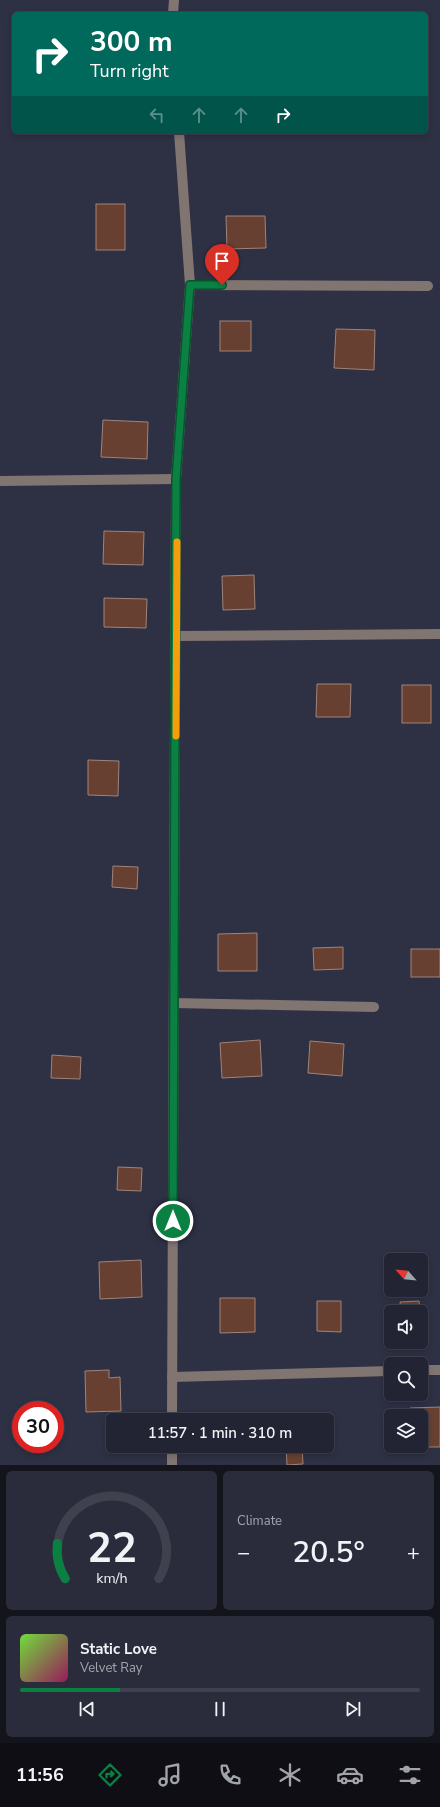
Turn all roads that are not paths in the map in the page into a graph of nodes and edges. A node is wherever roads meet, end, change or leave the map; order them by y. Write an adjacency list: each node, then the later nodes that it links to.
1 (174, 0): 2 (street)
2 (173, 12)
3 (179, 134): 4 (street)
4 (190, 285): 5 (street); 6 (street)
5 (428, 286)
6 (176, 479): 7 (street); 9 (street)
7 (0, 481)
8 (440, 634): 9 (street)
9 (177, 636): 10 (street)
10 (174, 1003): 11 (street); 15 (street)
11 (374, 1007)
12 (428, 1370): 13 (street)
13 (440, 1370)
14 (384, 1371): 15 (street)
15 (172, 1377): 16 (street)
16 (172, 1413)
17 (172, 1453): 18 (street)
18 (172, 1465)

